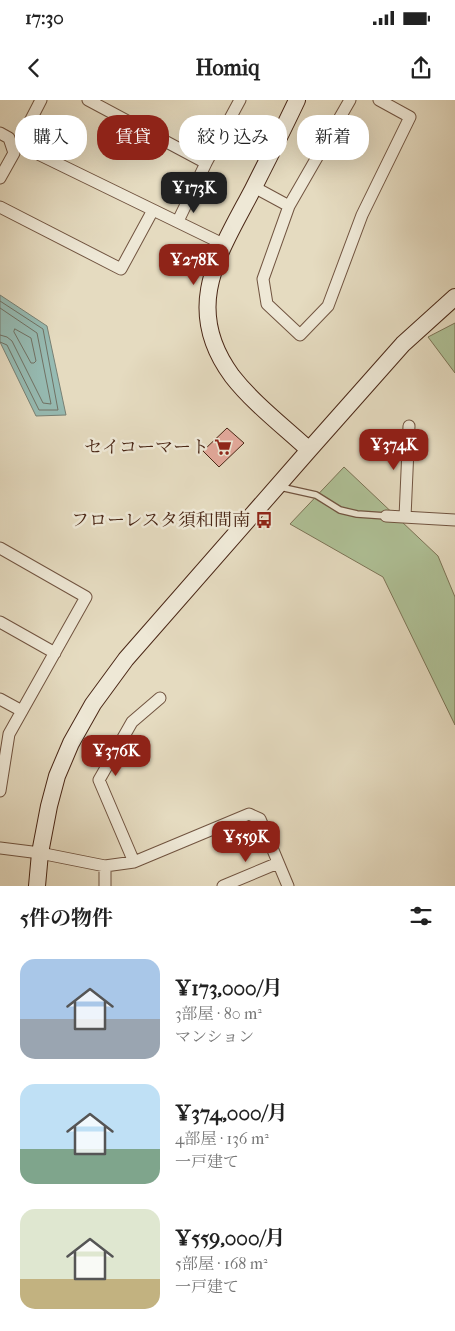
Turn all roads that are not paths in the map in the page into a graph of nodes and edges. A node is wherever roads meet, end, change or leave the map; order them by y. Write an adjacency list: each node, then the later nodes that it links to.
1 (41, 100): 13 (street)
2 (88, 100): 8 (street)
3 (298, 100): 10 (street)
4 (350, 100): 11 (street)
5 (379, 100): 11 (street)
6 (237, 101): 8 (street)
7 (0, 133): 9 (street)
8 (206, 163): 14 (street)
9 (0, 178)
10 (254, 187): 11 (street); 15 (street)
11 (289, 206)
12 (0, 207): 13 (street)
13 (153, 210): 14 (street)
14 (178, 221): 15 (street)
15 (223, 244): 18 (street)
16 (455, 296): 18 (street)
17 (409, 426): 21 (street)
18 (309, 450): 19 (street)
19 (278, 486): 20 (lane); 31 (street)
20 (386, 516): 21 (street)
21 (405, 517): 22 (street)
22 (455, 520)
23 (0, 548): 25 (street)
24 (0, 622): 25 (street)
25 (54, 653): 28 (street)
26 (160, 698): 32 (street)
27 (0, 699): 28 (street)
28 (22, 711): 29 (street)
29 (0, 791)
30 (0, 848): 31 (street)
31 (40, 853): 34 (street); 35 (street)
32 (134, 862): 33 (street); 34 (street)
33 (278, 864): 37 (street); 38 (street)
34 (105, 866): 36 (street)
35 (37, 886)
36 (105, 886)
37 (223, 886)
38 (288, 886)

